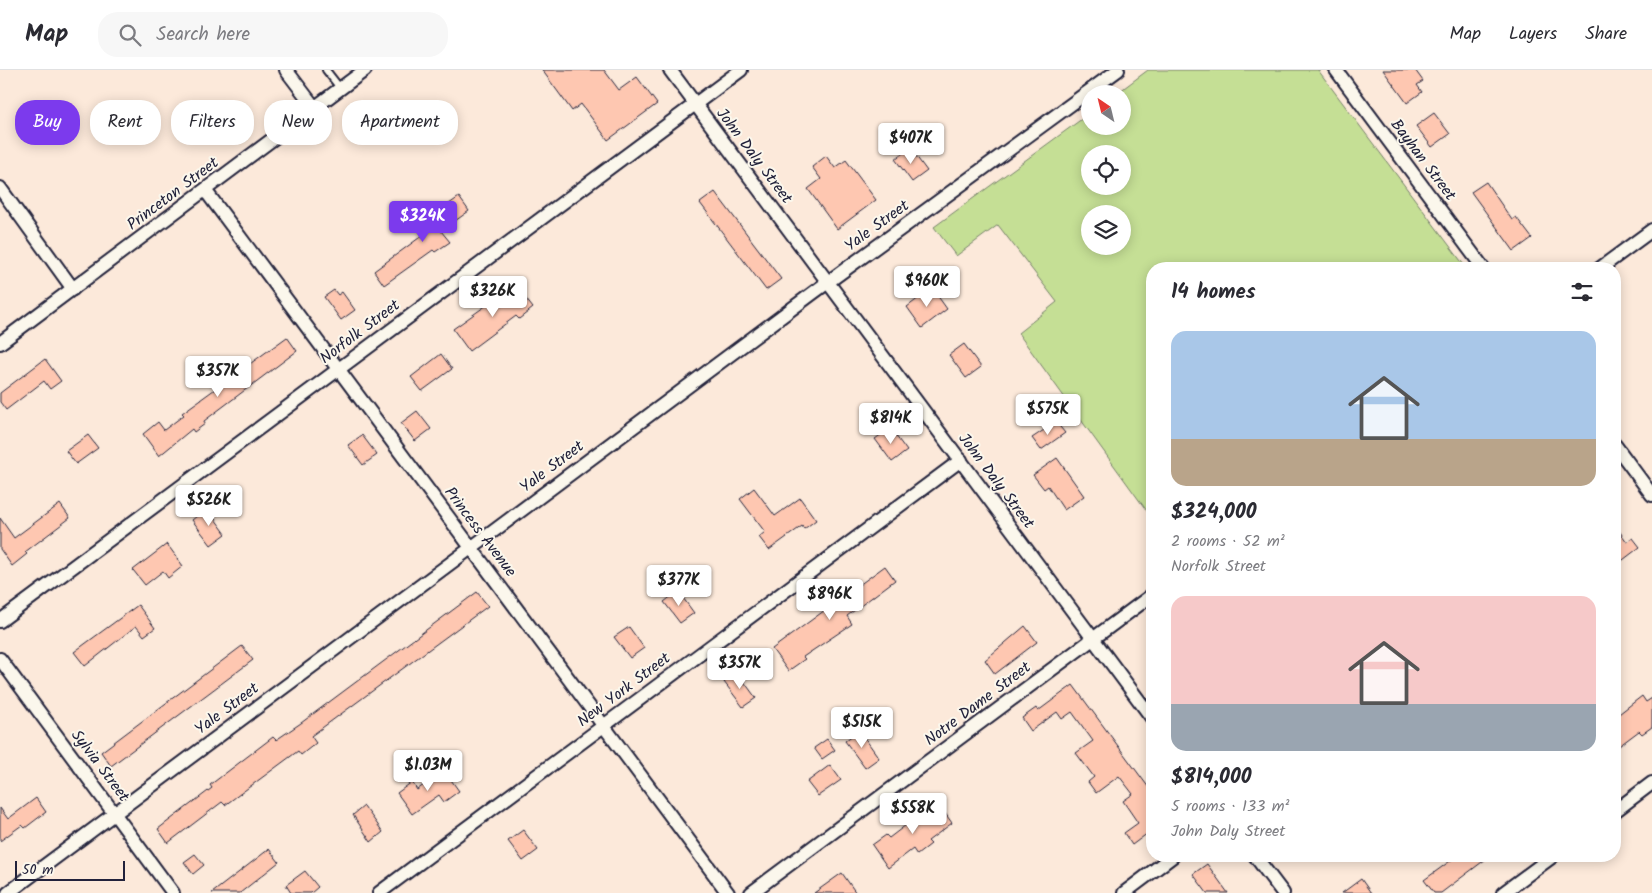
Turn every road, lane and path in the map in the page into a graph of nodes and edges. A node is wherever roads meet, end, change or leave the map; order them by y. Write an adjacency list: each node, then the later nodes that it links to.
1 (286, 70): 9 (street)
2 (326, 70): 8 (lane)
3 (365, 70): 8 (street, Princeton Street)
4 (670, 70): 11 (street, John Daly Street)
5 (741, 70): 11 (street, Norfolk Street)
6 (1118, 70): 18 (street, Yale Street)
7 (1336, 70): 16 (street, Bayhan Street)
8 (340, 88): 10 (street, Princeton Street)
9 (309, 100)
10 (325, 100)
11 (695, 103): 18 (street, John Daly Street); 21 (street, Norfolk Street)
12 (265, 145): 14 (street, Princeton Street)
13 (0, 188): 19 (street)
14 (205, 190): 19 (street, Princeton Street); 21 (street, Princess Avenue)
15 (1652, 230): 17 (street)
16 (1479, 262)
17 (1609, 262)
18 (828, 282): 23 (street, John Daly Street); 25 (street, Yale Street)
19 (73, 289): 20 (street, Princeton Street)
20 (0, 343)
21 (338, 369): 25 (street, Princess Avenue); 27 (street, Norfolk Street)
22 (1621, 453): 24 (street)
23 (961, 460): 28 (street, John Daly Street); 31 (street, New York Street)
24 (1652, 495)
25 (471, 548): 31 (street, Princess Avenue); 34 (street, Yale Street)
26 (1146, 599): 28 (street, Notre Dame Street)
27 (0, 621)
28 (1093, 638): 30 (street, John Daly Street); 42 (street, Notre Dame Street)
29 (0, 659): 34 (street, Sylvia Street)
30 (1146, 710)
31 (604, 726): 40 (street, New York Street); 41 (street, Princess Avenue)
32 (1652, 783): 33 (street)
33 (1621, 806)
34 (114, 813): 38 (street, Yale Street); 39 (street, Sylvia Street)
35 (1165, 862): 43 (street)
36 (1259, 862): 44 (street)
37 (1545, 862): 45 (street)
38 (8, 893)
39 (173, 893)
40 (379, 893)
41 (728, 893)
42 (751, 893)
43 (1124, 893)
44 (1282, 893)
45 (1503, 893)

